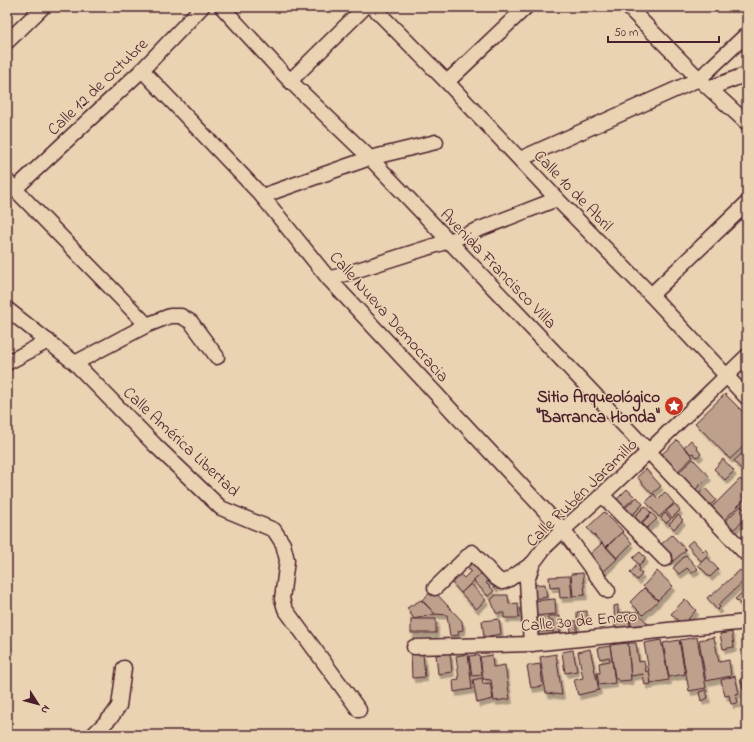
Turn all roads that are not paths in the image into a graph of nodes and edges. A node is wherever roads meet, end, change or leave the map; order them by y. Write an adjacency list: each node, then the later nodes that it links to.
1 (43, 7): 9 (street)
2 (202, 7): 10 (street, Calle 12 de Octubre)
3 (222, 7): 12 (street, Avenida Francisco Villa)
4 (364, 7): 12 (street)
5 (373, 7): 13 (street, Calle 10 de Abril)
6 (526, 7): 13 (street)
7 (628, 7): 14 (street)
8 (747, 34): 14 (street)
9 (7, 42)
10 (142, 70): 19 (street, Calle 12 de Octubre); 20 (street, Calle Nueva Democracia)
11 (747, 74): 14 (street)
12 (290, 81): 17 (street, Avenida Francisco Villa)
13 (447, 82): 18 (street, Calle 10 de Abril)
14 (705, 84): 15 (street); 18 (street)
15 (747, 123)
16 (436, 142): 17 (street)
17 (370, 158): 20 (street); 23 (street, Avenida Francisco Villa)
18 (520, 159): 21 (street, Calle 10 de Abril)
19 (11, 185): 27 (street)
20 (262, 196): 24 (street, Calle Nueva Democracia)
21 (556, 199): 23 (street); 25 (street, Calle 10 de Abril)
22 (747, 203): 25 (street)
23 (449, 241): 24 (street); 35 (street, Avenida Francisco Villa)
24 (329, 279): 37 (street, Calle Nueva Democracia)
25 (651, 296): 33 (street, Calle 10 de Abril)
26 (7, 309): 28 (street, Calle América Libertad)
27 (148, 325): 30 (street); 32 (street)
28 (48, 341): 31 (street); 32 (street, Calle América Libertad)
29 (747, 356): 33 (street, Calle Rubén Jaramillo)
30 (217, 357)
31 (7, 363)
32 (76, 363): 47 (street, Calle América Libertad)
33 (726, 376): 34 (street, Calle 10 de Abril); 35 (street, Calle Rubén Jaramillo)
34 (747, 398)
35 (648, 452): 36 (street, Calle Rubén Jaramillo); 38 (street, Avenida Francisco Villa)
36 (602, 495): 37 (street, Calle Rubén Jaramillo); 39 (street)
37 (563, 530): 40 (street, Calle Rubén Jaramillo); 42 (street, Calle Nueva Democracia)
38 (747, 555)
39 (665, 559)
40 (533, 563): 41 (street); 44 (street, Calle Rubén Jaramillo)
41 (435, 588)
42 (608, 590)
43 (747, 622): 44 (street, Calle 30 de Enero)
44 (531, 644): 45 (street, Calle 30 de Enero)
45 (414, 647)
46 (124, 668): 48 (street)
47 (359, 710)
48 (93, 735)

